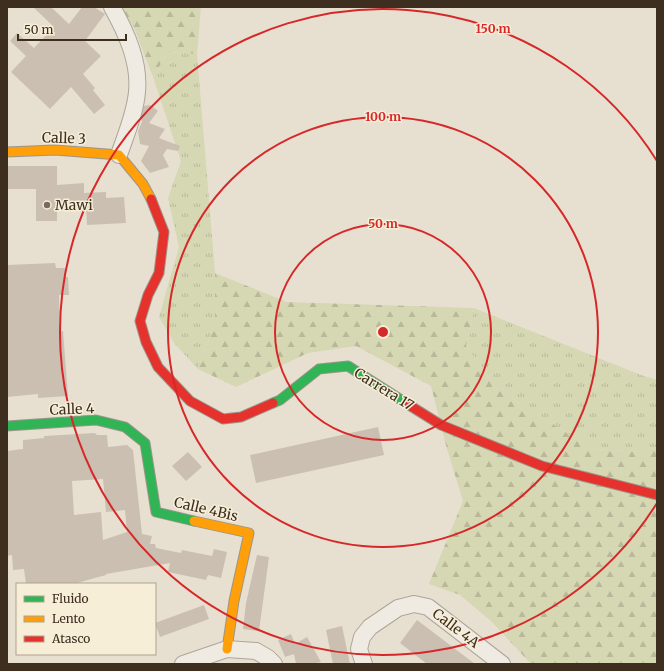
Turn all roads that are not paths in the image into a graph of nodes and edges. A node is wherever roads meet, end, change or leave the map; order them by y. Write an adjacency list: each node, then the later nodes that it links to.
1 (112, 7): 3 (street)
2 (7, 152): 3 (street, Calle 3)
3 (119, 155): 5 (street, Carrera 17)
4 (7, 426): 6 (street, Calle 4)
5 (657, 495)
6 (156, 512): 7 (street, Calle 4Bis)
7 (227, 649): 8 (street); 9 (street)
8 (183, 664)
9 (274, 664)
10 (364, 664): 11 (street, Calle 4A)
11 (502, 664)

